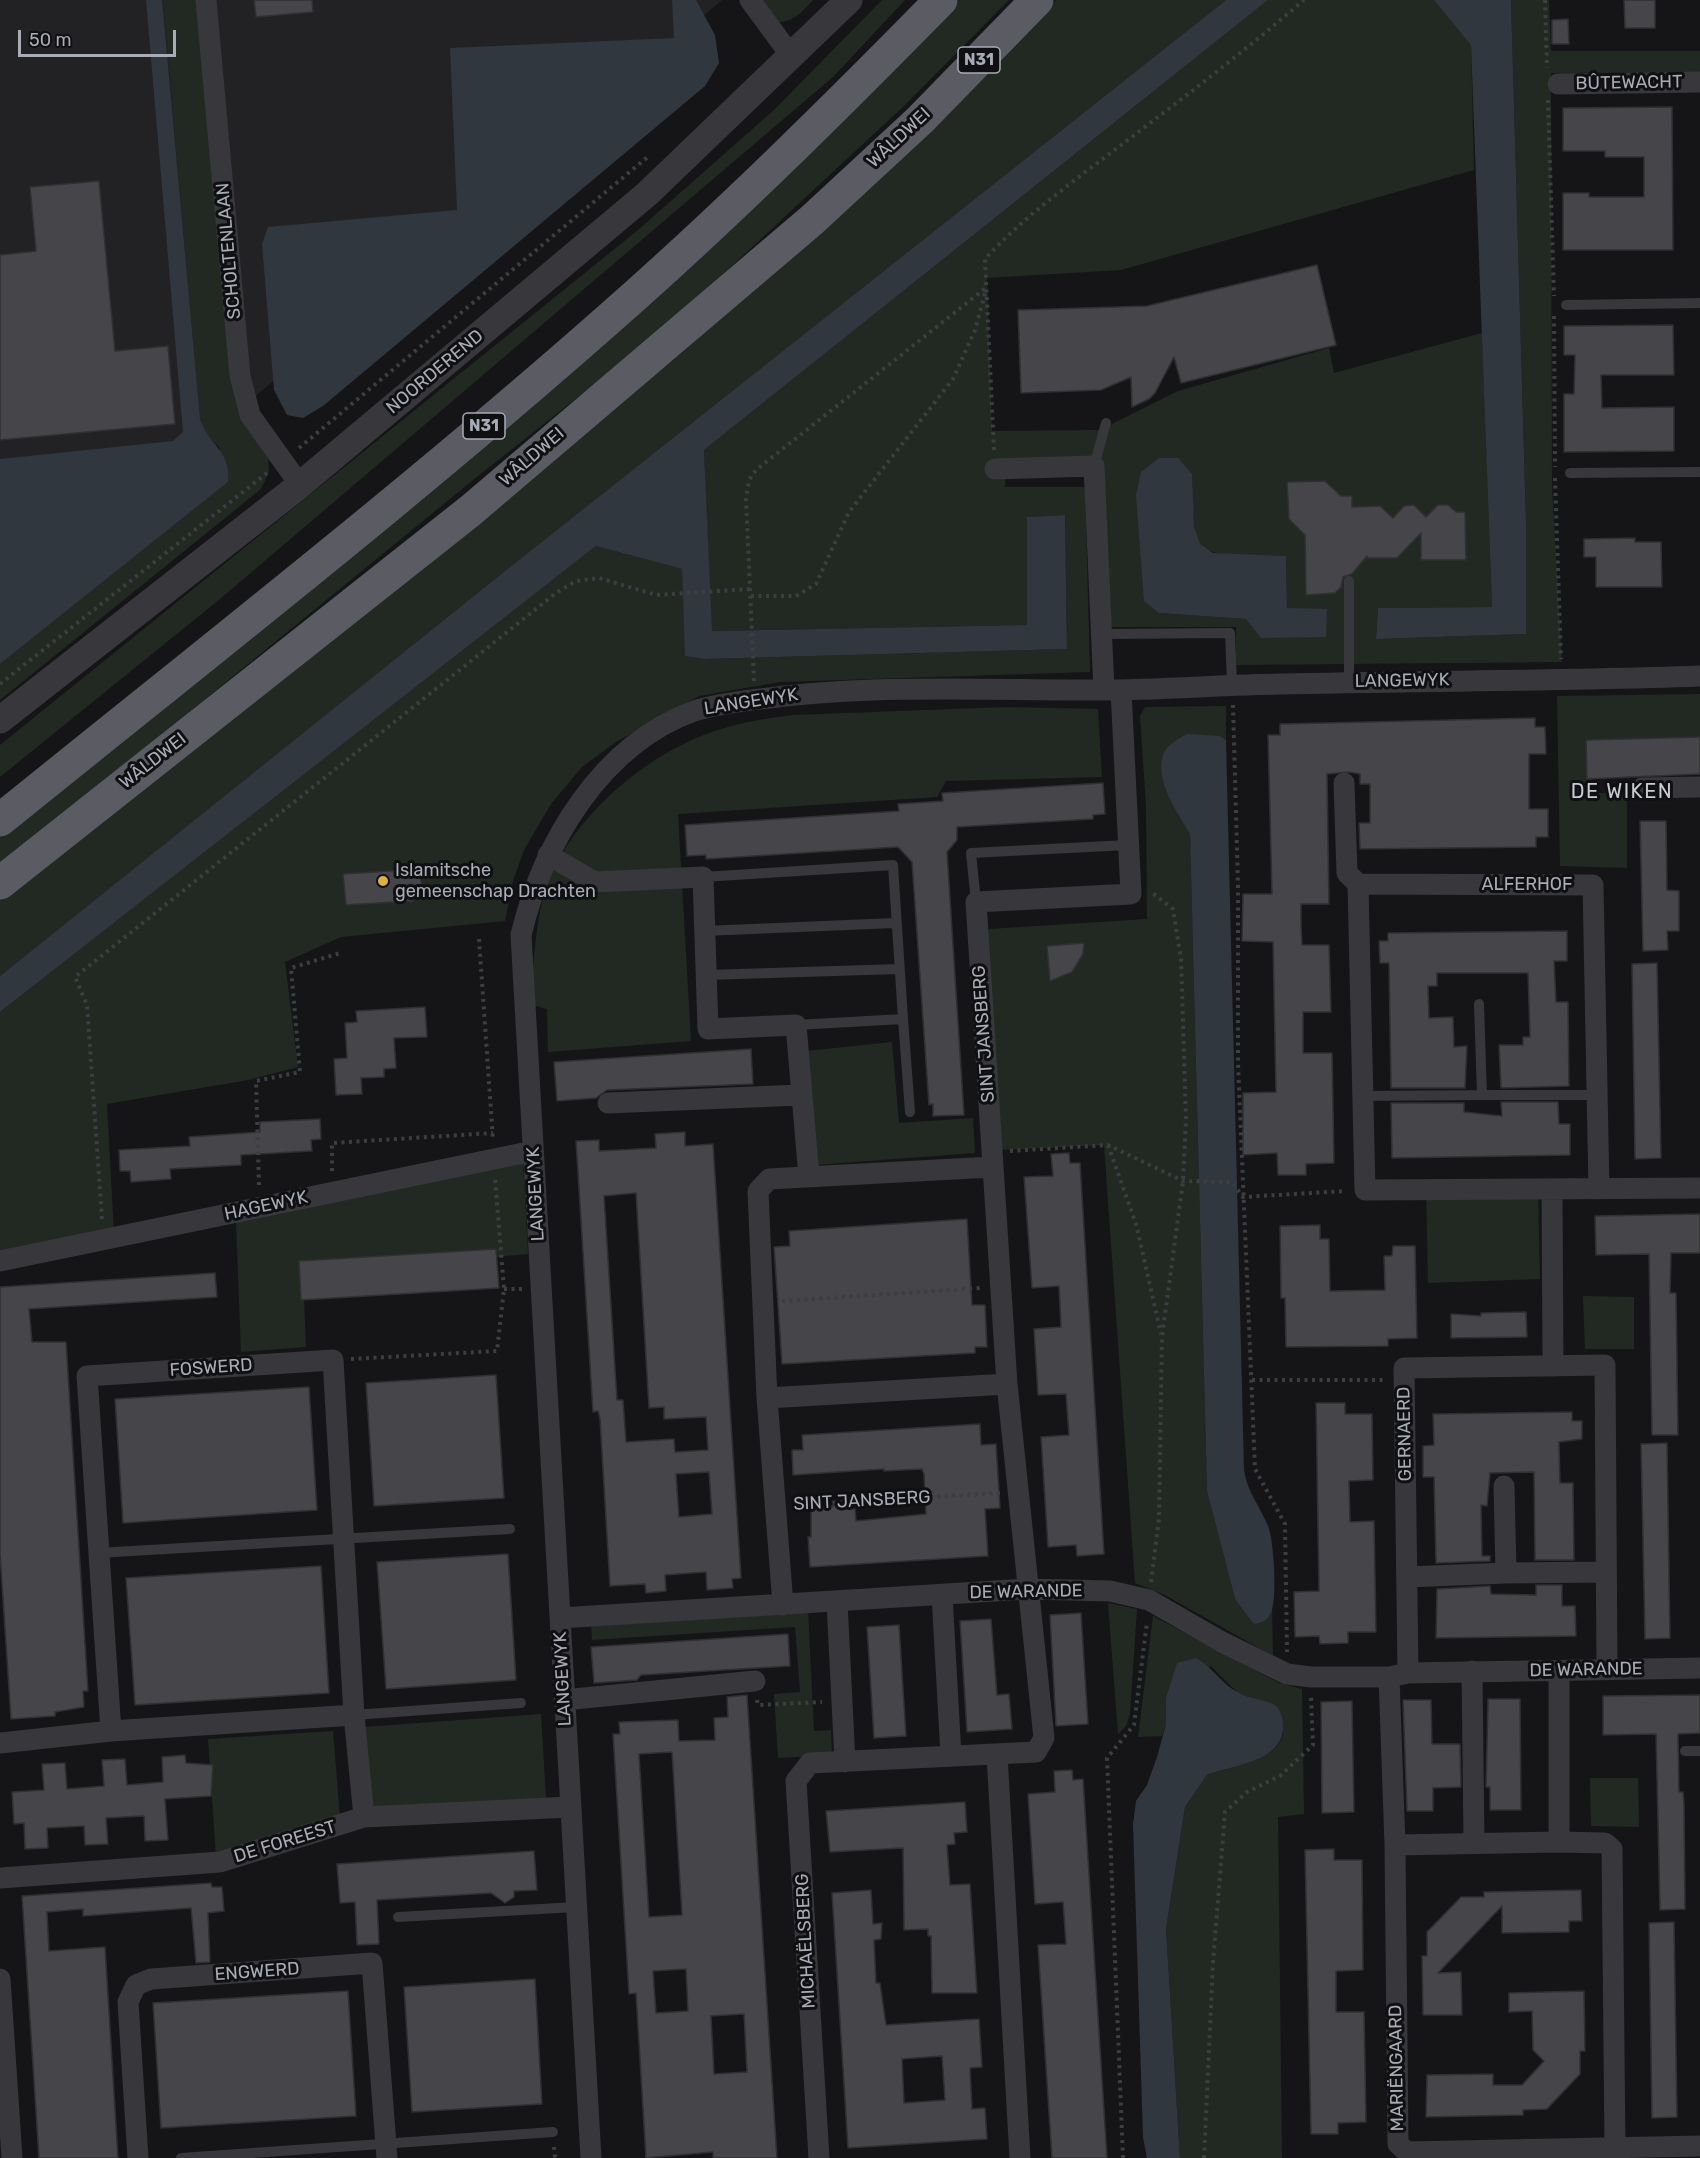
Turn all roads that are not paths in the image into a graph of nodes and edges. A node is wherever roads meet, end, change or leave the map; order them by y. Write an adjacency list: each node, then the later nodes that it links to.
1 (206, 0): 16 (street, SCHOLTENLAAN)
2 (750, 0): 6 (street)
3 (849, 0): 6 (street, NOORDEREND)
4 (941, 0): 27 (highway, N31)
5 (1037, 0): 31 (highway, WÂLDWEI / N31)
6 (792, 57): 16 (street, NOORDEREND)
7 (1700, 82): 8 (street, BÛTEWACHT)
8 (1551, 84)
9 (1700, 303): 10 (lane)
10 (1566, 305)
11 (1106, 423): 12 (lane)
12 (1094, 466): 13 (street); 18 (street)
13 (995, 469)
14 (1570, 472): 15 (lane)
15 (1700, 472)
16 (300, 485): 23 (street, NOORDEREND)
17 (1349, 581): 20 (lane)
18 (1102, 634): 21 (lane); 22 (street)
19 (1700, 676): 20 (street, LANGEWYK)
20 (1349, 682): 21 (street, LANGEWYK)
21 (1232, 684): 22 (street, LANGEWYK)
22 (1112, 690): 28 (street); 29 (street, LANGEWYK)
23 (0, 720)
24 (1344, 783): 32 (street)
25 (1700, 787): 26 (street)
26 (1642, 788)
27 (0, 820)
28 (1128, 845): 33 (street); 33 (lane, SINT JANSBERG)
29 (548, 855): 30 (street); 47 (street, LANGEWYK)
30 (703, 877): 34 (lane); 35 (street)
31 (0, 883)
32 (1358, 884): 43 (street, ALFERHOF); 44 (street)
33 (976, 902): 48 (street, SINT JANSBERG)
34 (895, 923): 35 (lane); 36 (lane)
35 (704, 931): 37 (street)
36 (899, 969): 37 (lane); 39 (lane)
37 (706, 975): 40 (street)
38 (1479, 1004): 42 (lane)
39 (903, 1019): 40 (lane); 46 (lane)
40 (796, 1025): 41 (street)
41 (800, 1095): 45 (street); 49 (street)
42 (1482, 1095): 43 (lane); 44 (lane)
43 (1598, 1095): 52 (street, ALFERHOF)
44 (1363, 1096): 51 (street)
45 (608, 1103)
46 (910, 1112)
47 (533, 1151): 53 (street, HAGEWYK); 68 (street, LANGEWYK)
48 (992, 1159): 49 (street, SINT JANSBERG); 55 (street, SINT JANSBERG)
49 (809, 1177): 56 (street, SINT JANSBERG)
50 (1700, 1188): 52 (street)
51 (1552, 1189): 52 (street); 54 (street)
52 (1599, 1189)
53 (0, 1261)
54 (1553, 1366): 61 (street, GERNAERD); 63 (street, GERNAERD)
55 (1007, 1384): 56 (street); 64 (street, SINT JANSBERG)
56 (767, 1398): 67 (street, SINT JANSBERG)
57 (1504, 1486): 62 (street)
58 (510, 1529): 59 (lane)
59 (343, 1538): 60 (lane); 60 (street, FOSWERD); 77 (street)
60 (97, 1553): 78 (street, FOSWERD)
61 (1606, 1572): 62 (street); 69 (street, GERNAERD)
62 (1506, 1573): 63 (street)
63 (1407, 1577): 73 (street, GERNAERD)
64 (1027, 1589): 65 (street, DE WARANDE); 73 (street, DE WARANDE); 82 (street, MICHAËLSBERG)
65 (942, 1595): 66 (street, DE WARANDE); 83 (street)
66 (837, 1602): 67 (street, DE WARANDE); 84 (street)
67 (783, 1605): 68 (street, DE WARANDE)
68 (560, 1618): 75 (street, LANGEWYK)
69 (1607, 1668): 70 (street, DE WARANDE); 72 (street, DE WARANDE)
70 (1700, 1668)
71 (1472, 1671): 72 (street, DE WARANDE); 73 (street, DE WARANDE); 88 (street)
72 (1559, 1671): 87 (street)
73 (1399, 1675): 89 (street, MARIËNGAARD)
74 (755, 1681): 75 (street)
75 (564, 1700): 85 (street, LANGEWYK)
76 (521, 1703): 77 (lane)
77 (354, 1715): 78 (street); 86 (street)
78 (111, 1731): 79 (street)
79 (0, 1743)
80 (1685, 1751): 81 (lane)
81 (1700, 1751)
82 (997, 1755): 83 (street, MICHAËLSBERG); 103 (street)
83 (951, 1756): 84 (street, MICHAËLSBERG)
84 (844, 1761): 102 (street, MICHAËLSBERG)
85 (570, 1807): 86 (street, DE FOREEST); 91 (street, LANGEWYK)
86 (364, 1817): 90 (street, DE FOREEST)
87 (1559, 1842): 88 (street); 96 (street)
88 (1474, 1843): 89 (street)
89 (1395, 1845): 96 (street, MARIËNGAARD)
90 (0, 1878)
91 (576, 1907): 92 (lane); 101 (street, LANGEWYK)
92 (398, 1917)
93 (0, 1979): 98 (street)
94 (553, 2132): 97 (lane)
95 (1700, 2146): 96 (street, MARIËNGAARD)
96 (1615, 2148)
97 (386, 2151): 99 (street, ENGWERD); 100 (lane)
98 (12, 2158)
99 (138, 2158)
100 (181, 2158)
101 (591, 2158)
102 (819, 2158)
103 (1020, 2158)

